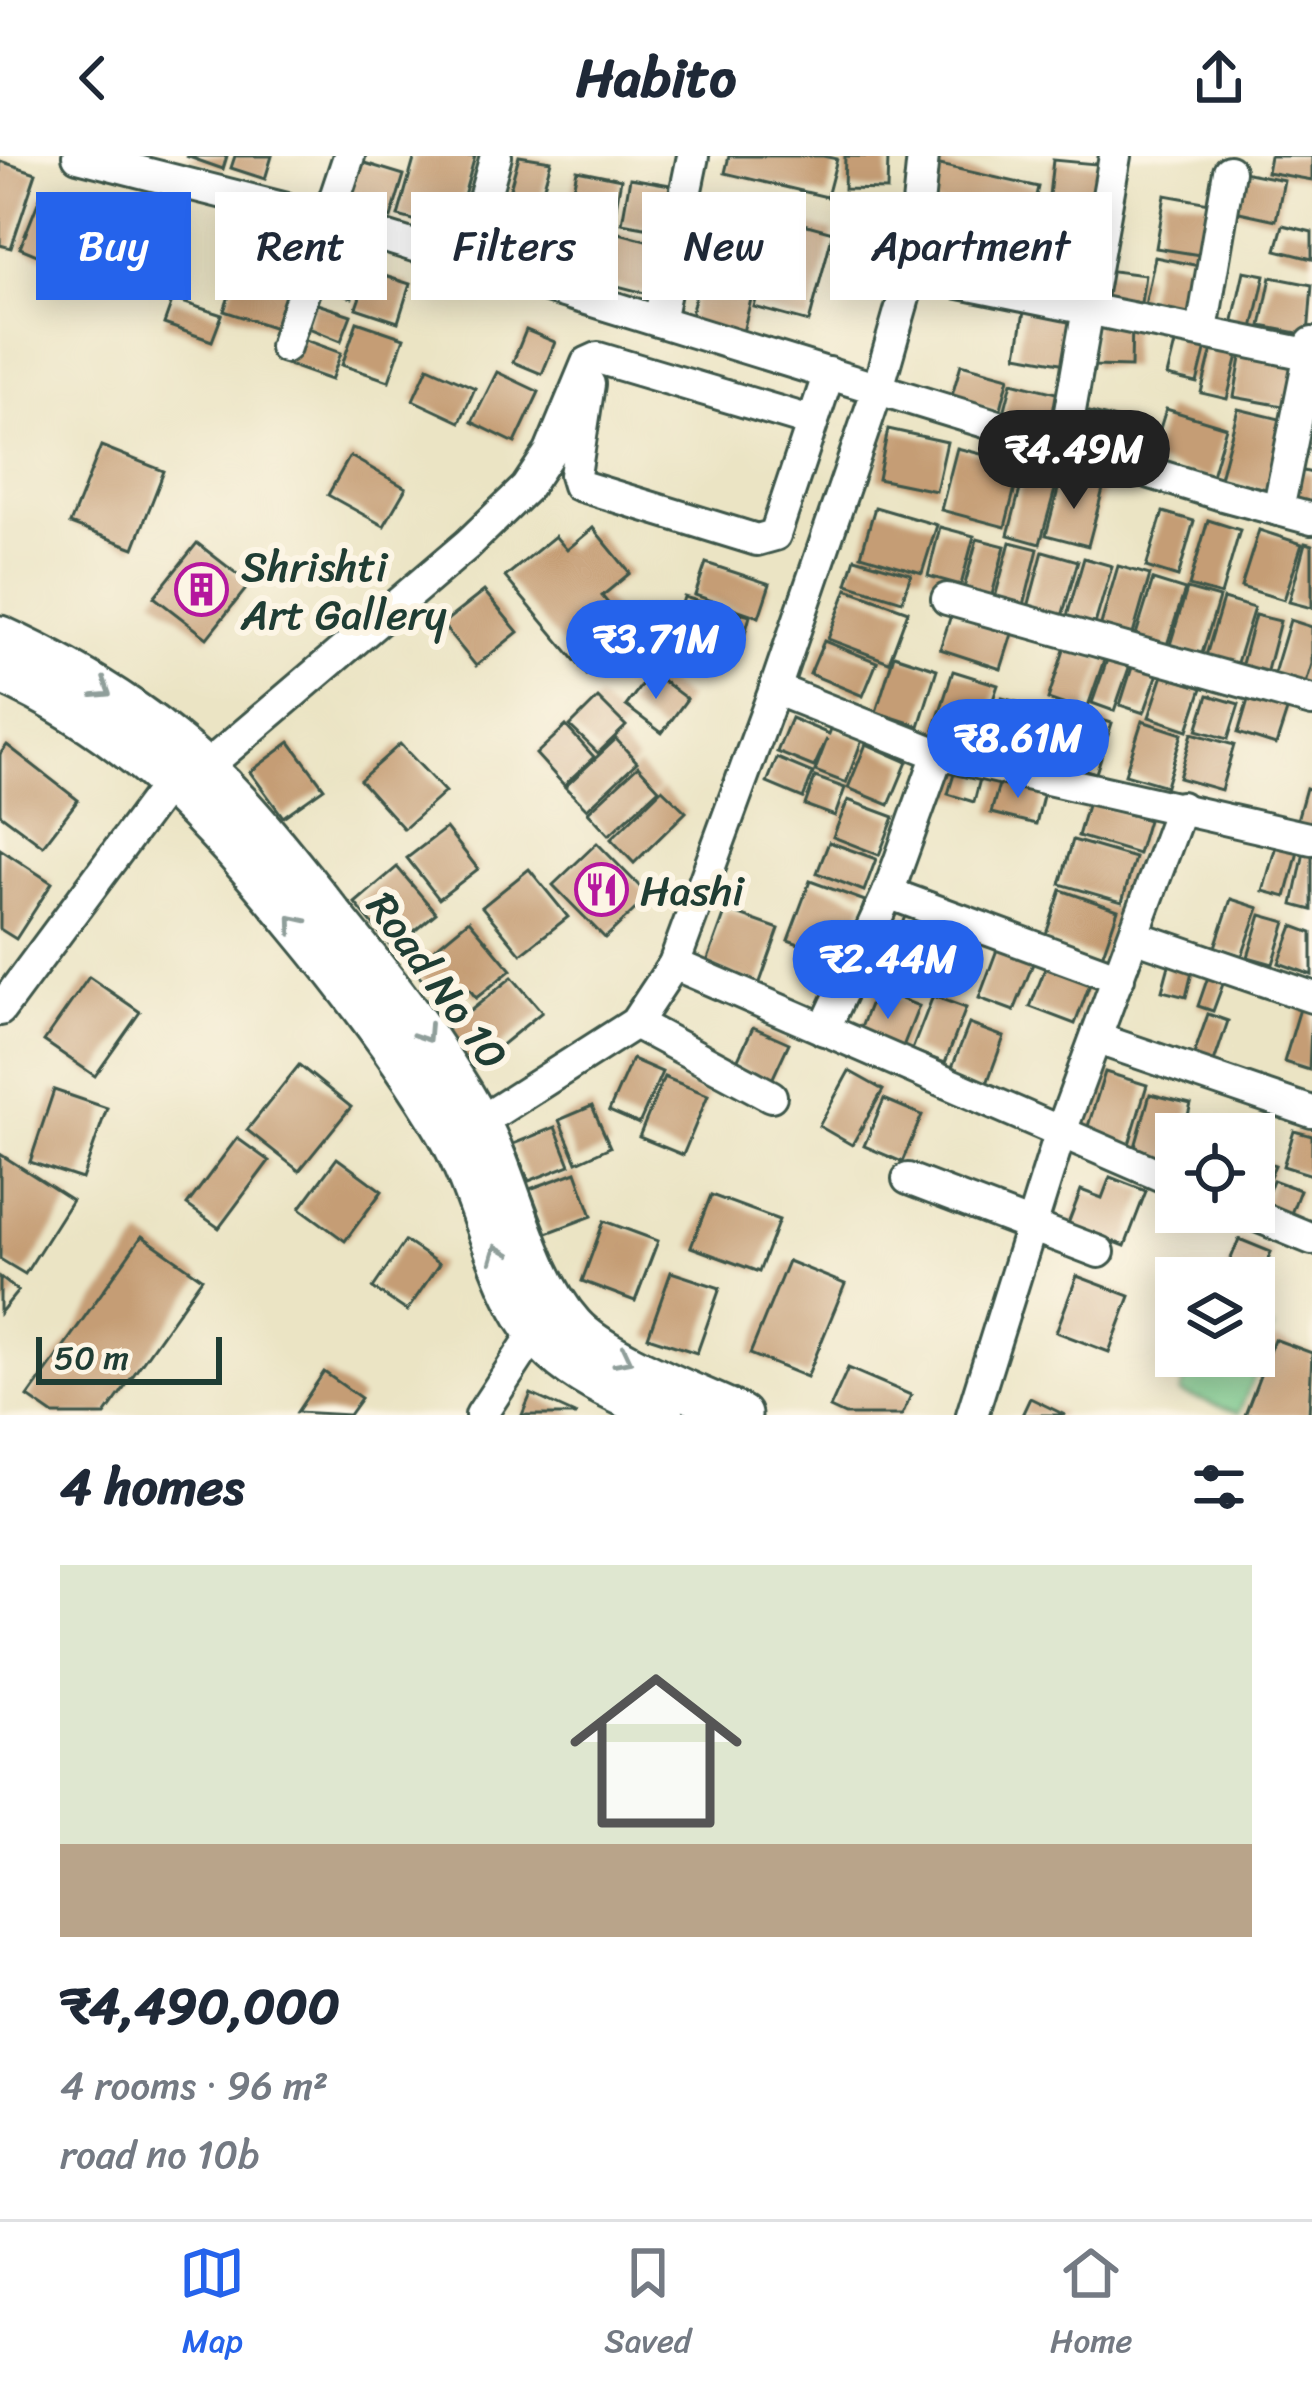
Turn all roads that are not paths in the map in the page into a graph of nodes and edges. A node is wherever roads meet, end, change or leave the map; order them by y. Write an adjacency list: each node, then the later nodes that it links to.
1 (78, 156): 8 (street)
2 (349, 156): 9 (street)
3 (496, 156): 10 (street)
4 (693, 156): 17 (street)
5 (923, 156): 11 (street)
6 (1115, 156): 16 (street)
7 (1229, 171): 18 (street)
8 (220, 192)
9 (338, 192)
10 (486, 192)
11 (919, 192)
12 (301, 300): 19 (street)
13 (590, 300): 17 (street)
14 (902, 300): 23 (street)
15 (1040, 300): 16 (street)
16 (1088, 310): 18 (street); 25 (street)
17 (659, 321): 22 (street)
18 (1202, 330): 20 (street)
19 (285, 346)
20 (1311, 351): 26 (street)
21 (583, 368): 24 (street); 24 (street); 34 (street)
22 (829, 373): 23 (street); 24 (street)
23 (878, 388): 25 (street); 31 (street)
24 (811, 421)
25 (1064, 445): 26 (street)
26 (1278, 510): 27 (street)
27 (1312, 519)
28 (947, 599): 32 (street)
29 (0, 635): 34 (main road, Road No 10, one-way to 34)
30 (0, 673): 34 (main road, Road No 10)
31 (776, 689): 33 (street); 39 (street)
32 (1312, 701)
33 (938, 754): 35 (street); 37 (street)
34 (187, 775): 42 (street); 48 (main road, Road No 10, one-way to 48); 56 (main road, Road No 10, one-way to 34)
35 (1181, 807): 36 (street); 38 (street)
36 (1312, 839)
37 (888, 893): 40 (street); 44 (street)
38 (1134, 936): 40 (street); 41 (street)
39 (674, 964): 43 (street); 44 (street)
40 (1119, 978): 45 (street)
41 (1312, 997)
42 (0, 1010)
43 (635, 1023): 46 (street); 48 (street)
44 (824, 1030): 49 (street)
45 (1098, 1039): 47 (street); 49 (street)
46 (771, 1096)
47 (1312, 1112)
48 (480, 1122): 59 (main road, Road No 10, one-way to 59)
49 (1060, 1134): 50 (street); 53 (street)
50 (1155, 1173)
51 (908, 1179): 53 (street)
52 (1275, 1224): 54 (street)
53 (1031, 1228): 55 (street); 60 (street)
54 (1312, 1239)
55 (1099, 1252)
56 (536, 1331): 57 (street); 58 (main road, Road No 10)
57 (481, 1415)
58 (664, 1415)
59 (741, 1415)
60 (972, 1415)

